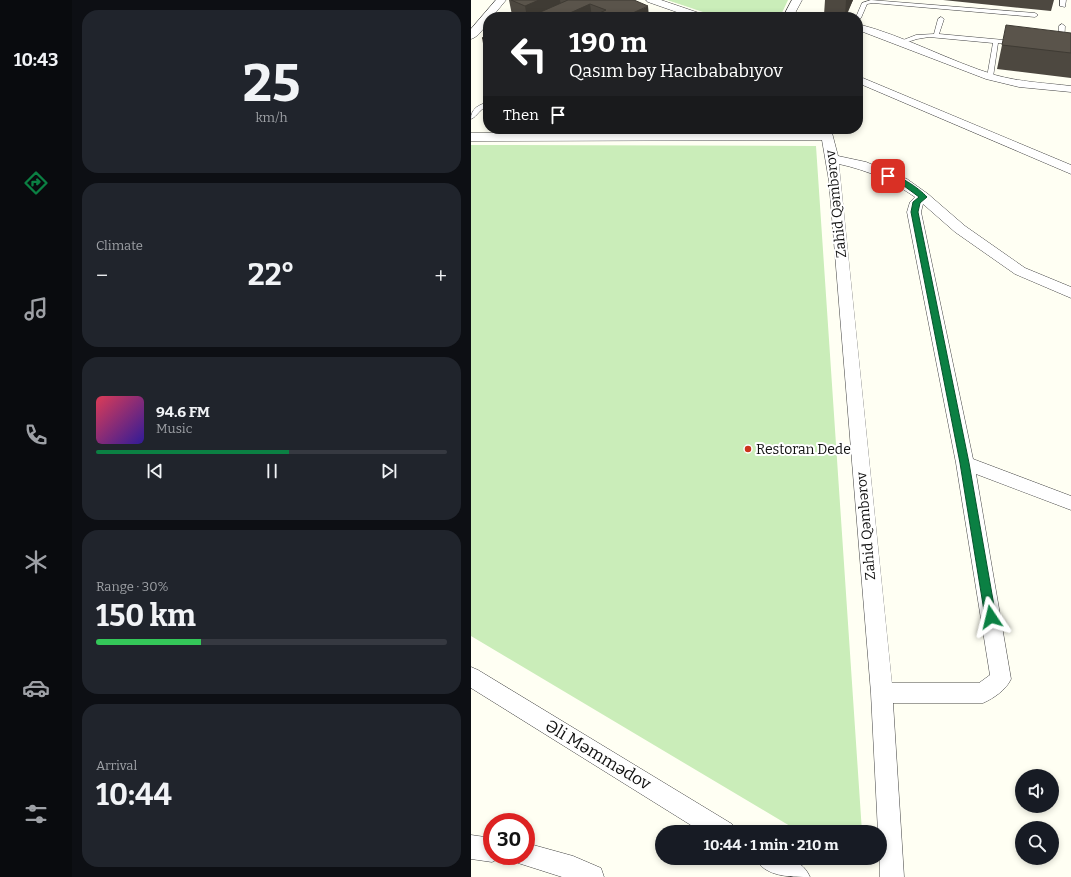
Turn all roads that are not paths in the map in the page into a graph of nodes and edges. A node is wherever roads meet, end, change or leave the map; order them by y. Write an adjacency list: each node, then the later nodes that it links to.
1 (501, 0): 6 (street)
2 (651, 0): 5 (street)
3 (797, 0): 8 (street)
4 (903, 1): 9 (lane); 10 (lane)
5 (683, 11): 7 (street)
6 (491, 12)
7 (686, 12)
8 (791, 12)
9 (861, 12)
10 (1035, 16)
11 (941, 19): 16 (lane)
12 (483, 22): 15 (street)
13 (1062, 26): 20 (lane)
14 (863, 29): 18 (street)
15 (471, 36)
16 (936, 36): 17 (lane); 18 (lane)
17 (996, 41): 19 (lane); 21 (lane)
18 (901, 42): 21 (street)
19 (1025, 44)
20 (1057, 46)
21 (990, 77): 23 (street)
22 (863, 81): 30 (street)
23 (1071, 89)
24 (483, 106): 25 (lane)
25 (471, 117)
26 (668, 134): 28 (street)
27 (827, 134): 29 (street, Zahid Qəmbərov)
28 (471, 137)
29 (832, 159): 31 (street); 36 (street, Zahid Qəmbərov)
30 (1071, 170)
31 (923, 197): 32 (street); 33 (street)
32 (1071, 293)
33 (965, 463): 34 (street); 36 (street)
34 (1071, 503)
35 (471, 677): 37 (street, Əli Məmmədov)
36 (882, 693): 44 (street, Zahid Qəmbərov)
37 (713, 825)
38 (471, 847): 39 (street)
39 (483, 849)
40 (535, 857): 42 (street)
41 (778, 865): 43 (street)
42 (592, 877)
43 (798, 877)
44 (892, 877)

